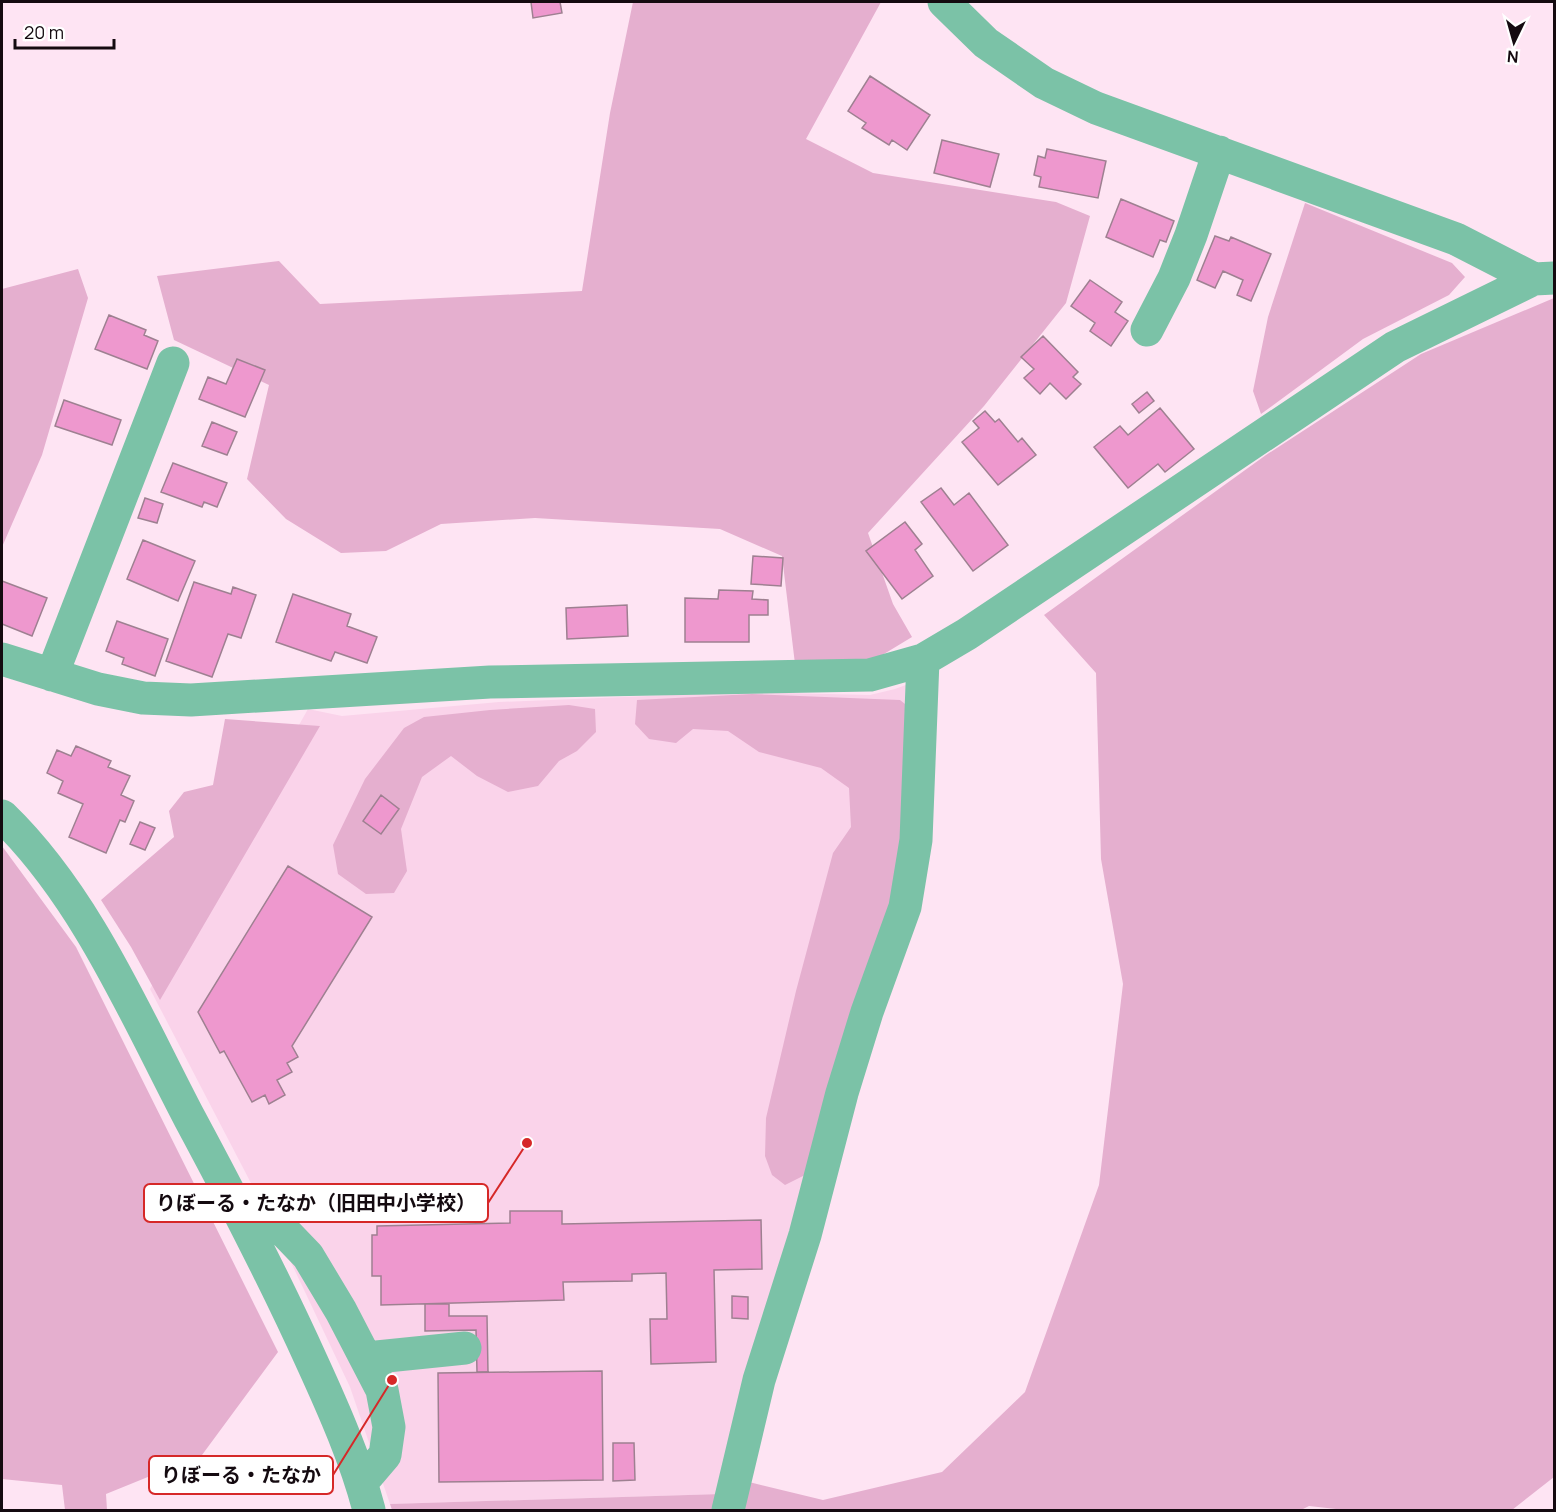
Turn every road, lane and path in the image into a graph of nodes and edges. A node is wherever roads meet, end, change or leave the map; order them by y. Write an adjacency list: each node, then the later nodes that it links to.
1 (944, 2): 2 (street)
2 (1219, 152): 3 (street); 4 (street)
3 (1544, 279): 7 (street)
4 (1147, 330)
5 (173, 363): 8 (street)
6 (2, 659): 8 (street)
7 (923, 660): 8 (street); 14 (street)
8 (52, 675)
9 (2, 816): 10 (street)
10 (244, 1222): 12 (street); 13 (street)
11 (465, 1348): 12 (street)
12 (367, 1359): 13 (street)
13 (365, 1496)
14 (728, 1510)

